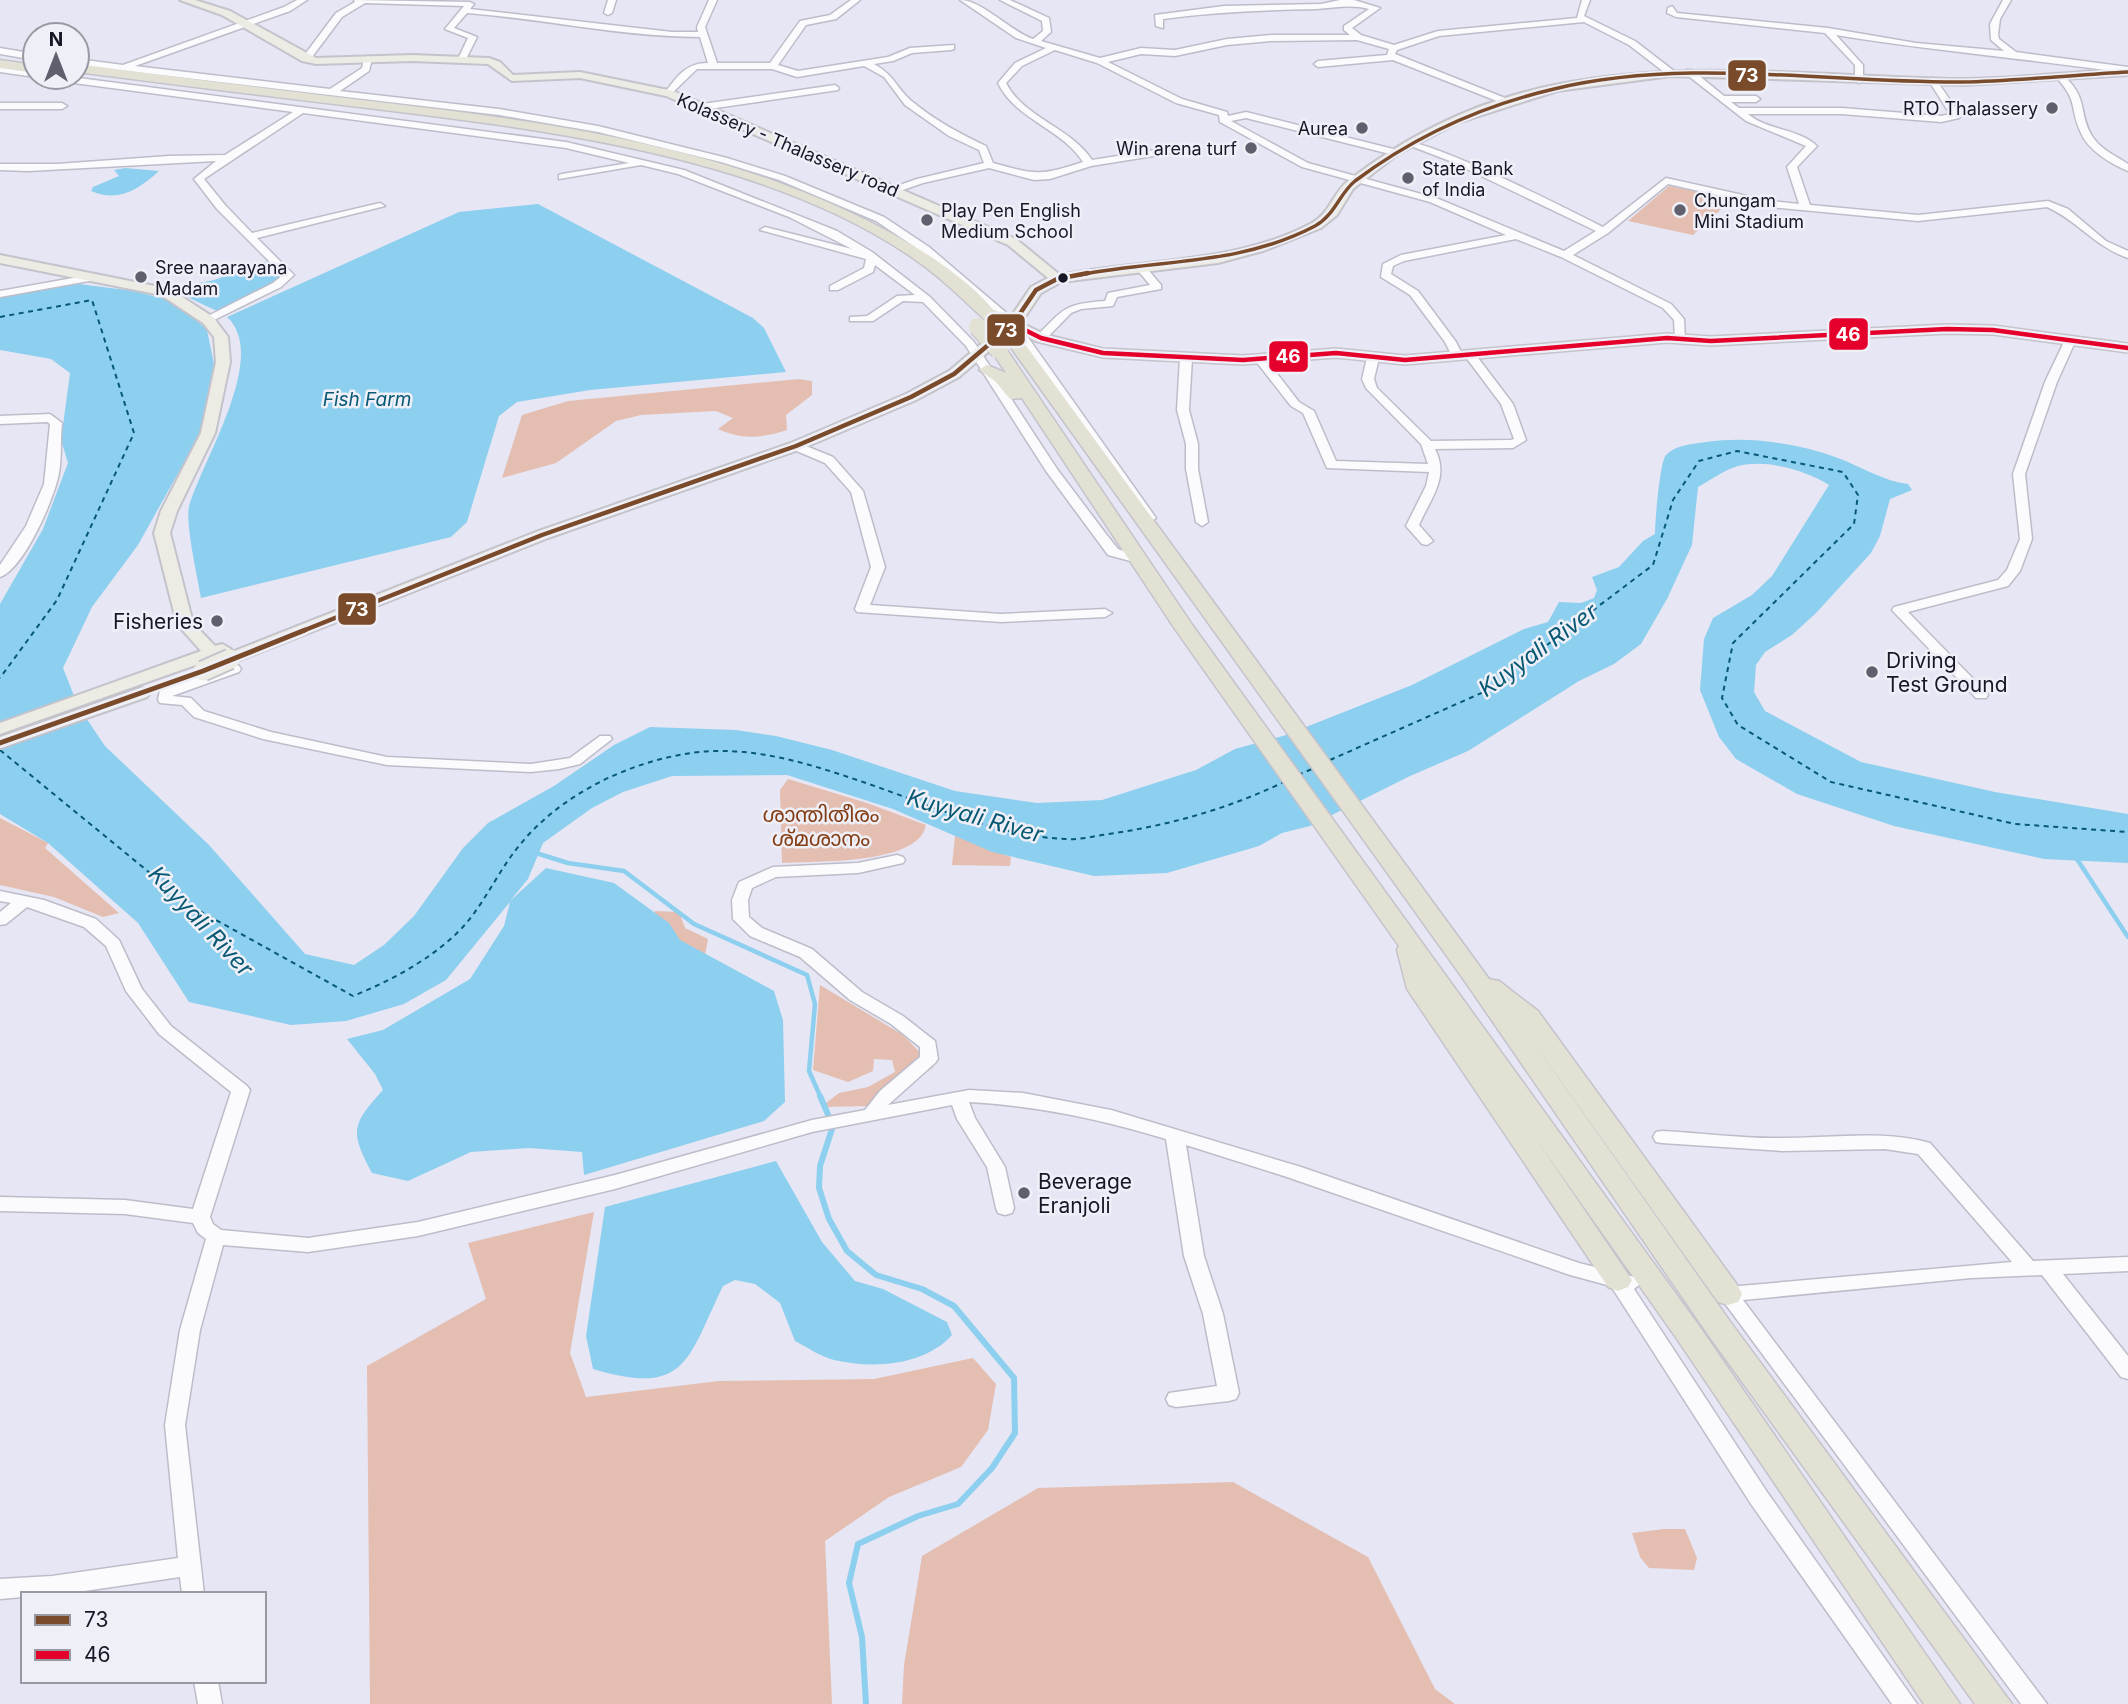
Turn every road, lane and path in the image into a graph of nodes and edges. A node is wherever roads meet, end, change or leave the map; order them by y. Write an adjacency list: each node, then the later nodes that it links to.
1 (185, 0): 18 (main road, Kolassery - Thalassery road)
2 (303, 0): 18 (street)
3 (358, 0): 4 (street)
4 (364, 0): 5 (street); 31 (street)
5 (417, 0): 15 (street)
6 (612, 0): 16 (street)
7 (713, 0): 21 (street)
8 (856, 0): 40 (street)
9 (964, 0): 23 (street)
10 (1004, 0): 23 (street)
11 (1586, 0): 17 (street)
12 (2007, 0): 28 (street)
13 (1345, 1): 19 (street); 22 (street)
14 (1672, 8): 20 (street)
15 (467, 11): 21 (street); 33 (street)
16 (608, 13)
17 (1584, 20): 27 (street); 48 (street)
18 (244, 22): 31 (main road, Kolassery - Thalassery road); 42 (street)
19 (1160, 26)
20 (1828, 31): 28 (street); 51 (street)
21 (702, 34): 39 (street)
22 (1358, 37): 27 (street); 35 (street)
23 (1035, 42): 25 (street)
24 (951, 47): 36 (street)
25 (1056, 47): 35 (street); 71 (street)
26 (0, 51): 29 (street)
27 (1394, 52): 38 (street); 59 (street)
28 (2012, 54): 46 (street)
29 (21, 55)
30 (0, 57): 34 (highway)
31 (306, 59): 32 (main road, Kolassery - Thalassery road)
32 (368, 59): 33 (main road, Kolassery - Thalassery road); 55 (street)
33 (462, 59): 56 (main road, Kolassery - Thalassery road)
34 (21, 60)
35 (1100, 61): 65 (street)
36 (864, 63): 40 (street); 72 (street)
37 (91, 64): 42 (street)
38 (1318, 64)
39 (713, 66): 40 (street); 56 (street)
40 (773, 66)
41 (2, 68): 43 (highway); 45 (street)
42 (121, 68): 55 (street)
43 (21, 69)
44 (91, 70): 97 (highway, bridge)
45 (21, 71)
46 (2128, 71): 50 (main road)
47 (1689, 72): 48 (main road); 51 (main road); 57 (street)
48 (1671, 73): 59 (main road)
49 (91, 77): 93 (highway)
50 (2061, 78): 52 (main road); 74 (street)
51 (1859, 80): 52 (main road)
52 (1933, 81): 64 (street)
53 (91, 82): 63 (street)
54 (835, 88): 62 (street)
55 (331, 93): 97 (street)
56 (669, 93): 62 (main road, Kolassery - Thalassery road)
57 (1721, 99): 58 (street); 64 (street)
58 (1756, 99)
59 (1507, 102): 66 (main road)
60 (0, 106): 61 (street)
61 (62, 106)
62 (702, 107): 77 (main road, Kolassery - Thalassery road)
63 (303, 109): 69 (street); 70 (street)
64 (1741, 112): 79 (street)
65 (1223, 120): 68 (street); 76 (street)
66 (1408, 143): 68 (main road); 81 (street)
67 (1175, 150): 71 (street)
68 (1394, 152): 76 (main road)
69 (226, 158): 73 (street); 82 (street)
70 (643, 162): 75 (street); 86 (street)
71 (1089, 163): 72 (street)
72 (989, 165): 77 (street)
73 (0, 167)
74 (2128, 168)
75 (562, 177)
76 (1354, 180): 83 (street); 88 (main road)
77 (894, 190): 90 (main road, Kolassery - Thalassery road)
78 (380, 205): 82 (street)
79 (1806, 209): 81 (street); 85 (street)
80 (765, 230): 86 (street)
81 (1604, 231): 84 (street)
82 (251, 236): 96 (street)
83 (1517, 236): 84 (street); 103 (street)
84 (1565, 255): 99 (street)
85 (2128, 255)
86 (873, 257): 91 (street); 94 (street)
87 (0, 259): 89 (main road)
88 (1140, 267): 90 (main road); 98 (street)
89 (90, 278): 92 (street); 96 (main road)
90 (1057, 279): 97 (main road)
91 (834, 288)
92 (0, 294)
93 (949, 298)
94 (926, 299): 95 (street); 102 (street)
95 (854, 319)
96 (208, 320): 122 (main road)
97 (1008, 338): 98 (main road); 102 (main road); 104 (street); 109 (highway); 110 (highway)
98 (1041, 338): 105 (main road)
99 (1681, 339): 100 (main road); 103 (main road)
100 (2069, 342): 101 (main road); 123 (street)
101 (2128, 348)
102 (977, 355): 108 (street); 113 (main road)
103 (1464, 356): 106 (main road); 112 (street)
104 (1038, 357): 109 (highway); 118 (street)
105 (1186, 358): 107 (main road); 115 (street)
106 (1373, 358): 107 (main road); 112 (street)
107 (1261, 360): 114 (street)
108 (987, 370): 110 (highway); 119 (street)
109 (1048, 387): 118 (highway)
110 (1041, 413): 119 (highway)
111 (0, 420): 120 (street)
112 (1428, 445): 114 (street)
113 (796, 446): 116 (main road); 121 (street)
114 (1435, 468): 117 (street)
115 (1202, 522)
116 (542, 535): 122 (main road); 127 (main road, bridge)
117 (1427, 541)
118 (1161, 545): 133 (highway)
119 (1138, 559): 132 (highway)
120 (0, 573)
121 (1105, 614)
122 (212, 653): 124 (main road); 126 (street)
123 (1980, 695)
124 (85, 698): 125 (main road)
125 (0, 729)
126 (605, 739)
127 (0, 743)
128 (897, 860): 135 (street)
129 (0, 895): 130 (street)
130 (24, 901): 131 (street); 140 (street)
131 (0, 920)
132 (1405, 935): 144 (highway); 154 (highway)
133 (1473, 974): 145 (highway); 155 (highway)
134 (958, 1098): 135 (street); 136 (street); 139 (street)
135 (868, 1114): 141 (street)
136 (1175, 1136): 144 (street); 147 (street)
137 (1662, 1137): 143 (street)
138 (0, 1204): 140 (street)
139 (1005, 1208)
140 (200, 1217): 141 (street)
141 (216, 1237): 148 (street)
142 (2128, 1264): 143 (street)
143 (2039, 1269): 145 (street); 146 (street)
144 (1624, 1282): 153 (street)
145 (1728, 1294): 156 (street)
146 (2128, 1371)
147 (1176, 1399)
148 (189, 1566): 149 (street); 150 (street)
149 (0, 1589)
150 (193, 1592)
151 (206, 1683): 152 (street)
152 (210, 1704)
153 (1905, 1704)
154 (1943, 1704)
155 (1995, 1704)
156 (2035, 1704)

